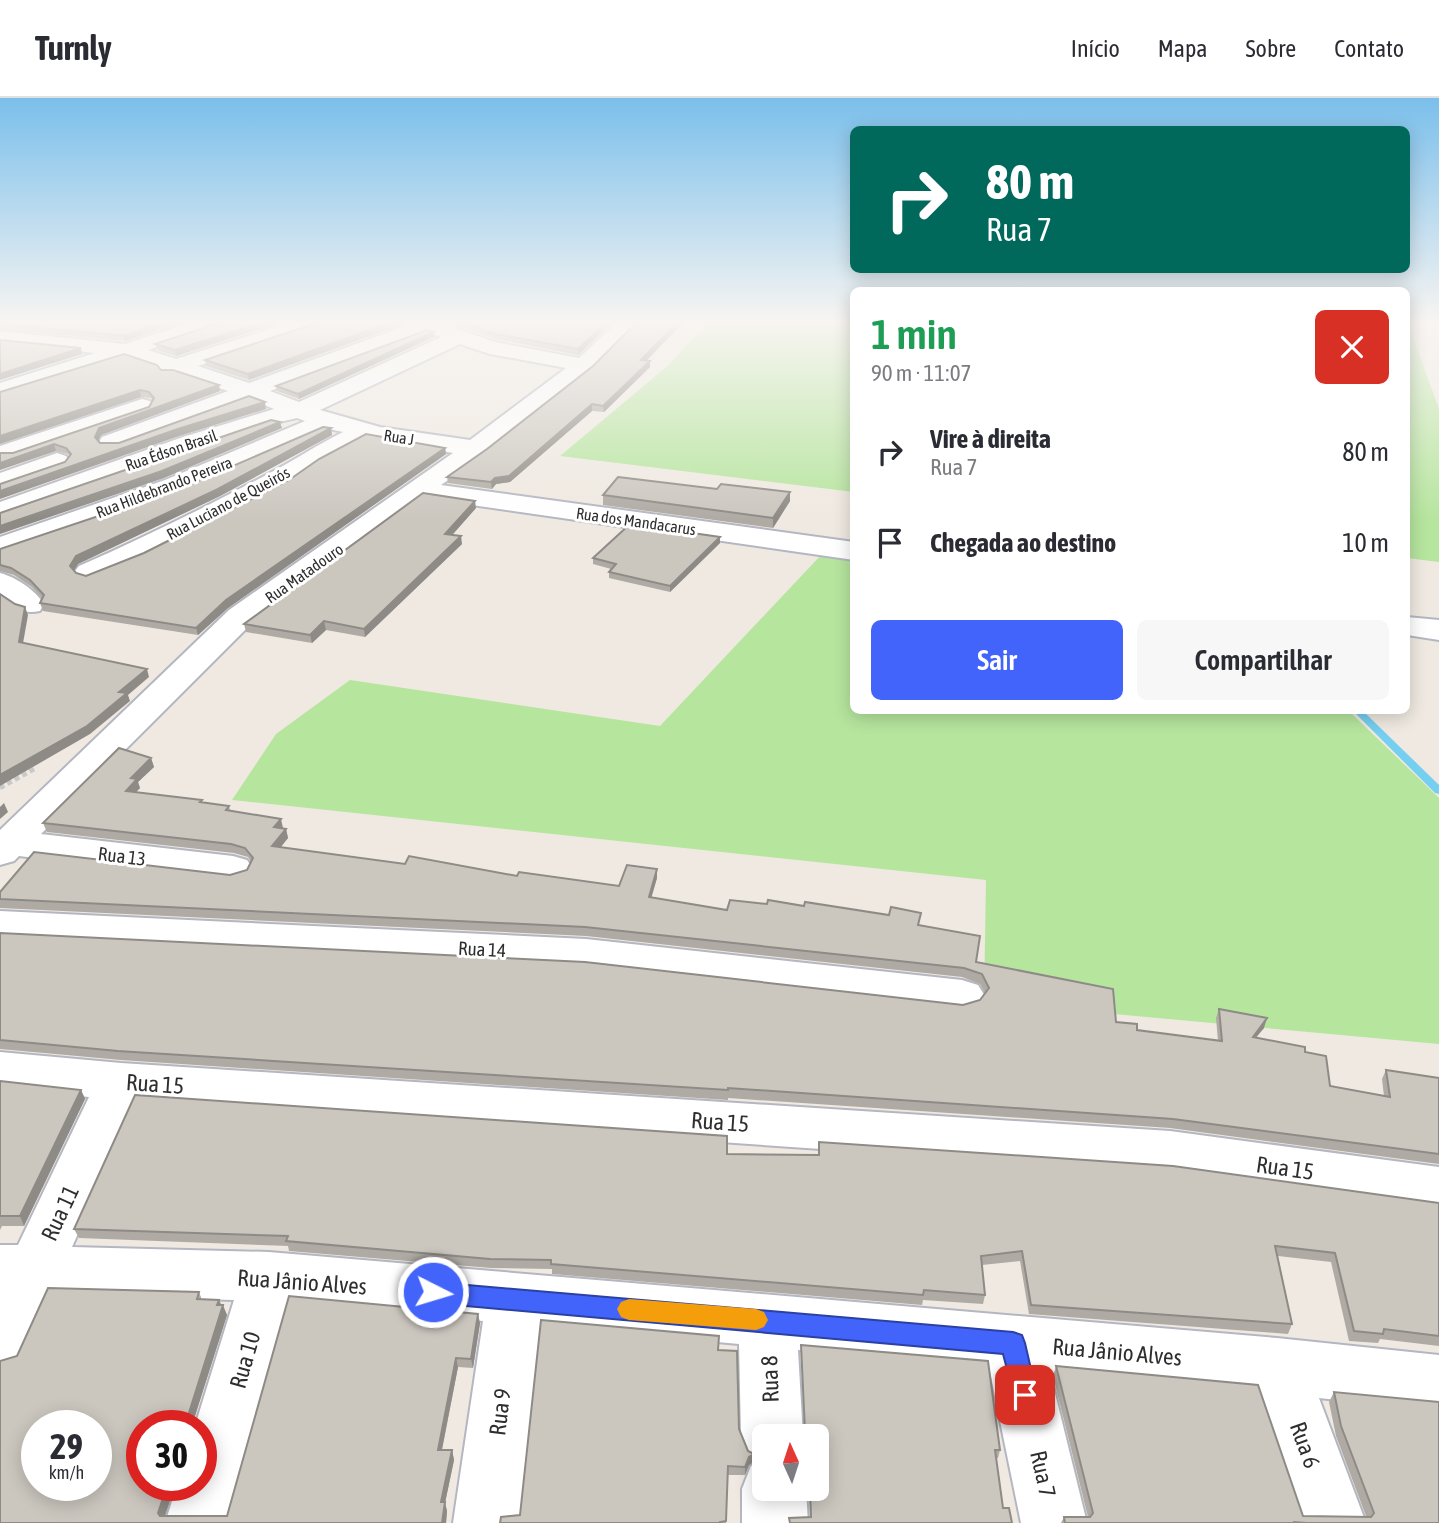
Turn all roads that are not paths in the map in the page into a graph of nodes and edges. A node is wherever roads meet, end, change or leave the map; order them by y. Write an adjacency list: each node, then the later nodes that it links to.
1 (197, 386): 11 (street)
2 (236, 386): 6 (street, Rua J)
3 (268, 386): 6 (street)
4 (339, 386): 7 (street, Rua Édson Brasil)
5 (557, 386): 12 (street, Rua Matadouro)
6 (253, 392): 7 (street, Rua J); 13 (street)
7 (301, 410): 8 (street, Rua J); 15 (street, Rua Édson Brasil)
8 (326, 421): 10 (street, Rua J); 17 (street, Rua Hildebrando Pereira)
9 (5, 425): 11 (street)
10 (365, 431): 12 (street, Rua J); 23 (street, Rua Luciano de Queirós)
11 (43, 439): 13 (street); 14 (street)
12 (477, 449): 18 (street, Rua Matadouro)
13 (87, 451): 15 (street); 16 (street)
14 (0, 454)
15 (119, 467): 17 (street); 19 (street, Rua Édson Brasil)
16 (0, 482)
17 (174, 486): 20 (street, Rua Hildebrando Pereira)
18 (419, 490): 22 (street, Rua dos Mandacarus); 29 (street, Rua Matadouro)
19 (0, 512)
20 (66, 523): 21 (street, Rua Hildebrando Pereira); 23 (street)
21 (0, 547)
22 (850, 550)
23 (135, 552): 24 (street, Rua Luciano de Queirós)
24 (89, 572)
25 (1, 583): 26 (street)
26 (0, 618)
27 (1410, 626): 28 (street)
28 (1439, 630)
29 (5, 847): 30 (street, Rua 13)
30 (233, 869)
31 (0, 925): 32 (street, Rua 14)
32 (962, 996)
33 (0, 1070): 34 (street, Rua 15)
34 (121, 1082): 35 (street, Rua 15); 36 (street, Rua 11)
35 (1439, 1189)
36 (16, 1269): 37 (street, Rua Jânio Alves); 41 (street, Rua 11)
37 (269, 1277): 38 (street, Rua Jânio Alves); 46 (street, Rua 10)
38 (514, 1300): 39 (street, Rua Jânio Alves); 47 (street, Rua 9)
39 (767, 1321): 40 (street, Rua Jânio Alves); 44 (street, Rua 8)
40 (1013, 1343): 42 (street, Rua Jânio Alves); 49 (street, Rua 7)
41 (0, 1344)
42 (1277, 1366): 43 (street, Rua Jânio Alves); 50 (street, Rua 6)
43 (1439, 1383)
44 (771, 1424)
45 (774, 1502): 48 (street)
46 (198, 1523)
47 (486, 1523)
48 (775, 1523)
49 (1054, 1523)
50 (1333, 1523)

